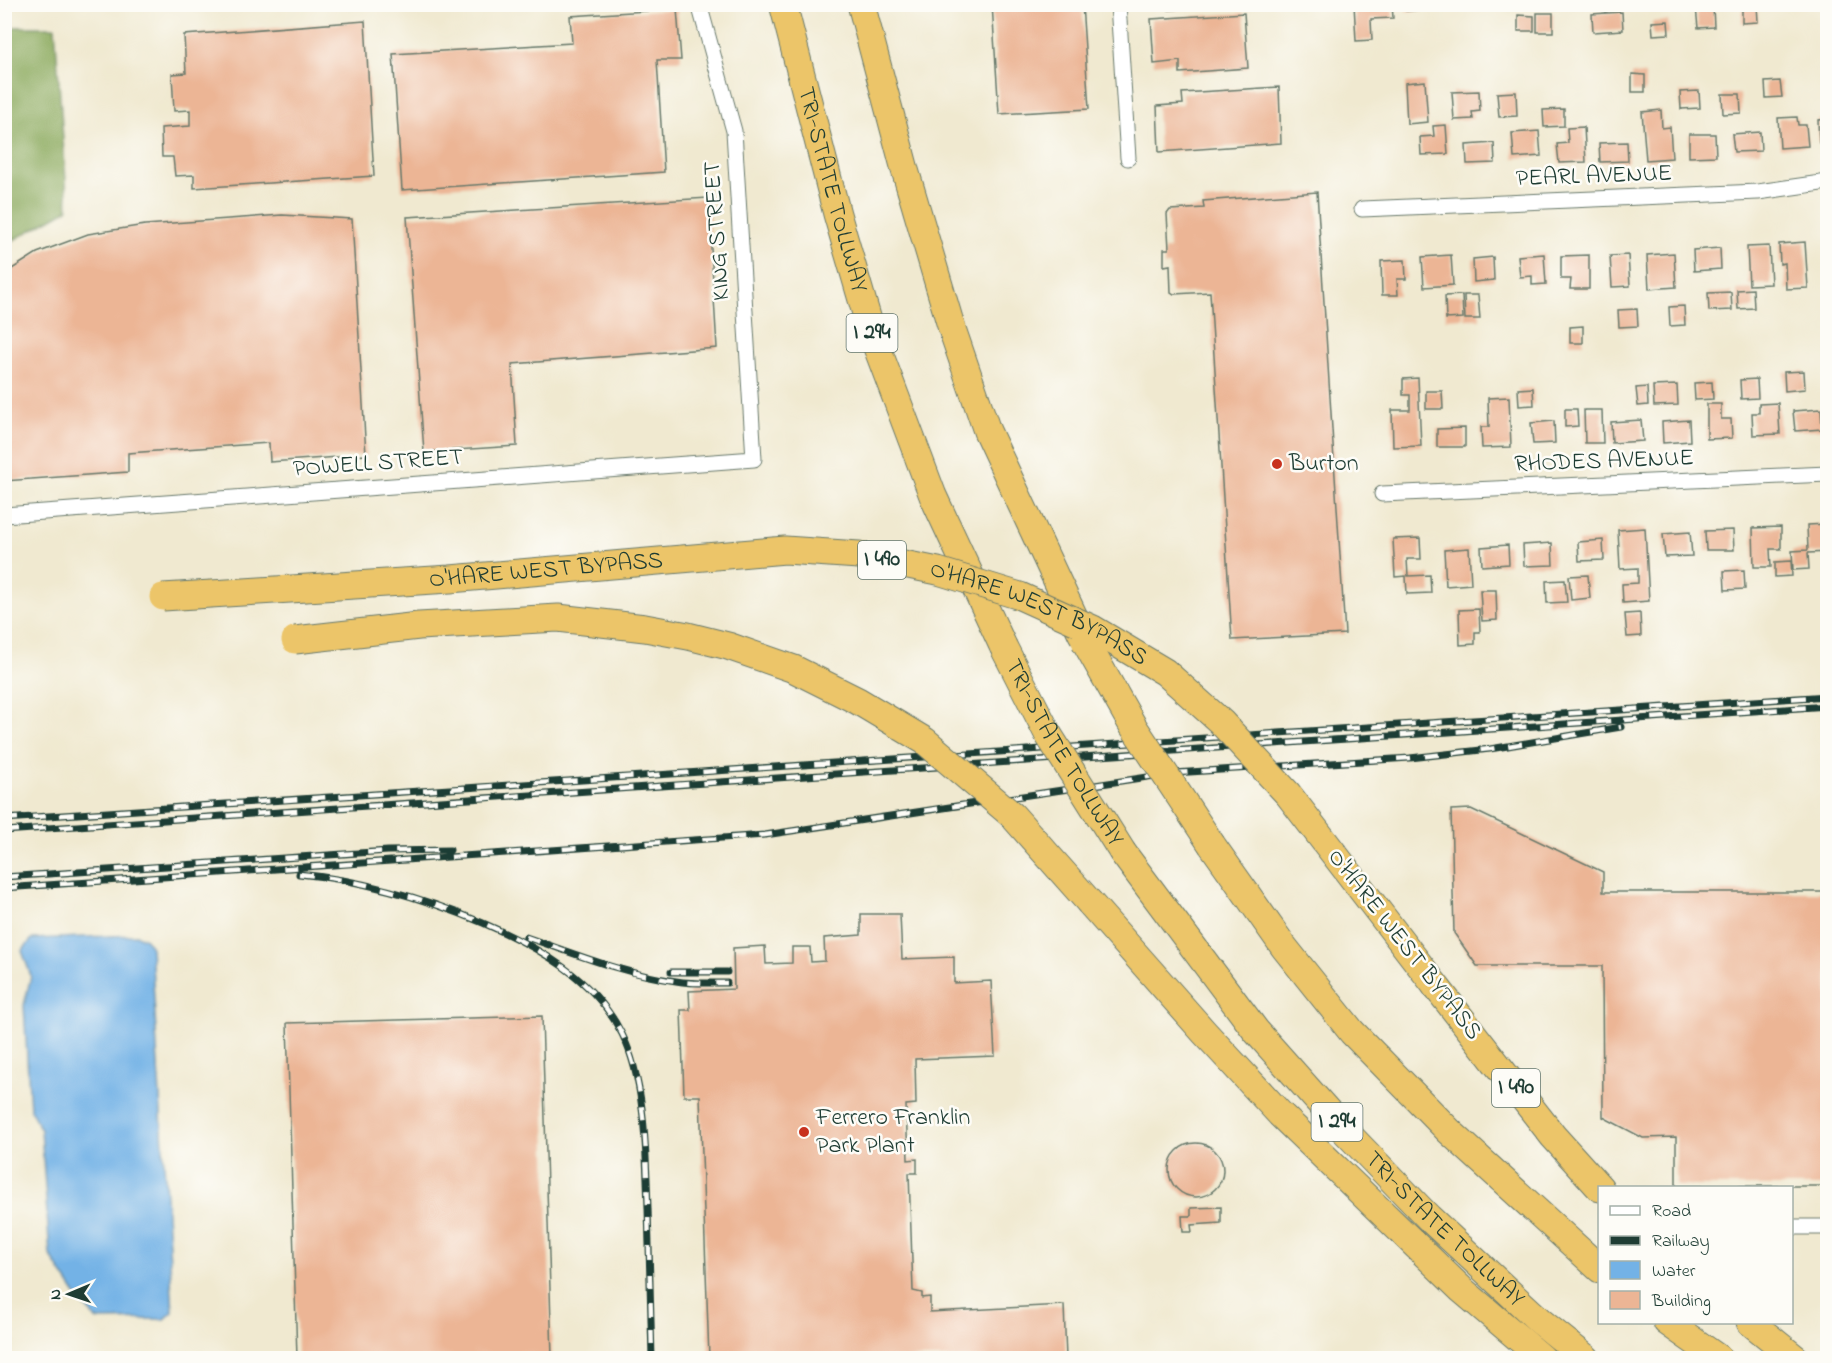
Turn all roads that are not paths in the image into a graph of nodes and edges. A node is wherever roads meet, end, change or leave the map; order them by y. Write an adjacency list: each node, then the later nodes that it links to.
1 (699, 4): 8 (street, KING STREET)
2 (783, 4): 21 (highway, TRI-STATE TOLLWAY / I 294, bridge)
3 (861, 4): 17 (highway, bridge)
4 (1118, 4): 5 (street)
5 (1128, 158)
6 (1827, 182): 7 (street, PEARL AVENUE)
7 (1362, 209)
8 (754, 459): 11 (street, POWELL STREET)
9 (1827, 474): 10 (street, RHODES AVENUE)
10 (1382, 494)
11 (4, 515)
12 (162, 597): 14 (highway, O'HARE WEST BYPASS / I 490, bridge)
13 (295, 640): 20 (highway, O'HARE WEST BYPASS, bridge)
14 (1598, 1187)
15 (1793, 1227): 16 (street)
16 (1827, 1227)
17 (1598, 1268)
18 (1668, 1324): 22 (highway)
19 (1751, 1324): 23 (highway)
20 (1542, 1359)
21 (1586, 1359)
22 (1718, 1359)
23 (1795, 1359)

